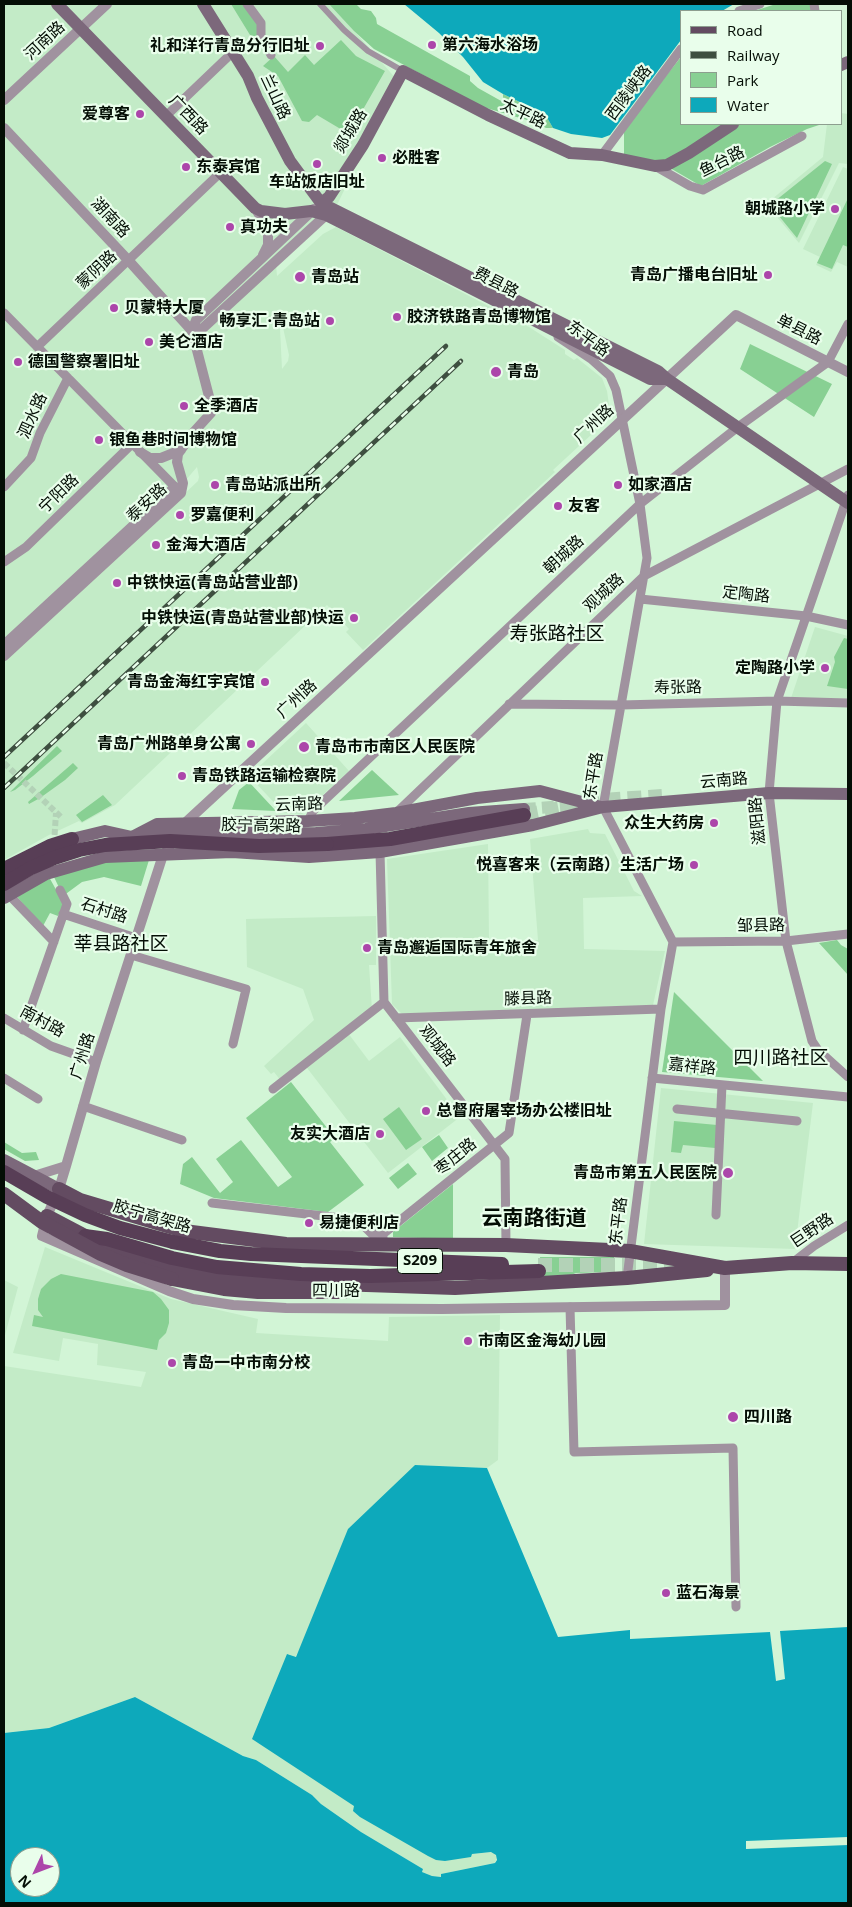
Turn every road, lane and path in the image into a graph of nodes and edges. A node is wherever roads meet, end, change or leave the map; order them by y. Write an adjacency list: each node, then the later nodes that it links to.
1 (57, 4): 8 (main road, 广西路)
2 (107, 4): 8 (street, 河南路)
3 (203, 4): 10 (main road, 兰山路)
4 (247, 4): 11 (street)
5 (320, 4): 12 (street, 太平路)
6 (760, 4): 7 (street)
7 (742, 10)
8 (81, 28): 13 (street, 河南路); 14 (main road, 广西路)
9 (680, 50): 18 (street, 西陵峡路)
10 (233, 52): 14 (street); 21 (main road, 兰山路)
11 (271, 55)
12 (403, 71): 18 (main road, 太平路); 21 (main road, 郯城路)
13 (4, 100)
14 (166, 116): 20 (main road, 广西路)
15 (731, 125): 19 (main road, 太平路)
16 (4, 128): 25 (street, 湖南路)
17 (802, 136): 19 (street, 鱼台路)
18 (602, 155): 19 (main road, 太平路)
19 (655, 166)
20 (220, 173): 22 (main road, 广西路); 25 (street, 蒙阴路)
21 (316, 207): 22 (main road); 23 (main road); 24 (street); 35 (main road, 费县路)
22 (255, 208): 24 (street)
23 (326, 216): 29 (main road, 费县路); 30 (street)
24 (261, 258): 30 (street)
25 (129, 261): 30 (street, 湖南路); 31 (street, 蒙阴路)
26 (4, 313): 31 (street)
27 (736, 315): 32 (street, 单县路); 35 (street, 广州路)
28 (848, 324): 32 (street, 朝城路)
29 (547, 326): 35 (main road, 费县路); 36 (street, 东平路)
30 (192, 330): 39 (street)
31 (37, 348): 34 (street)
32 (828, 362): 33 (street, 单县路); 37 (street, 朝城路)
33 (848, 372)
34 (68, 378): 38 (street); 42 (street, 泗水路)
35 (666, 379): 36 (street, 广州路); 37 (main road, 费县路)
36 (622, 418): 45 (street, 东平路); 63 (street, 广州路)
37 (738, 427): 41 (main road, 费县路); 45 (street, 朝城路)
38 (136, 448): 39 (street); 43 (street); 46 (street, 宁阳路)
39 (181, 450): 43 (street, 泰安路)
40 (848, 469): 41 (street, 观城路)
41 (819, 484): 44 (main road, 费县路); 47 (street, 观城路)
42 (4, 487)
43 (178, 490): 51 (street, 泰安路); 52 (street, 泰安路)
44 (847, 500): 49 (street, 滋阳路)
45 (640, 504): 47 (street, 东平路); 62 (street, 朝城路)
46 (4, 562)
47 (644, 576): 48 (street, 东平路); 55 (street, 观城路)
48 (640, 599): 49 (street, 定陶路); 56 (street, 东平路)
49 (806, 616): 50 (street, 定陶路); 53 (street, 滋阳路)
50 (848, 625)
51 (4, 645)
52 (4, 656)
53 (777, 701): 54 (street, 寿张路); 56 (street, 寿张路); 57 (street, 滋阳路)
54 (848, 703)
55 (509, 704): 56 (street, 寿张路); 61 (street, 观城路)
56 (621, 705): 59 (street, 东平路)
57 (769, 793): 58 (main road, 云南路); 59 (main road, 云南路); 75 (street, 滋阳路)
58 (848, 794)
59 (603, 807): 61 (main road, 云南路); 66 (main road, 云南路); 77 (street, 东平路)
60 (524, 812): 63 (main road); 71 (highway, 胶宁高架路, bridge)
61 (396, 813): 62 (main road, 云南路)
62 (308, 822): 63 (main road, 云南路)
63 (182, 827): 64 (main road); 67 (street, 广州路)
64 (132, 837): 65 (main road); 69 (main road)
65 (72, 839): 68 (highway)
66 (380, 852): 67 (main road, 云南路); 79 (street)
67 (166, 854): 71 (main road, 云南路); 74 (street, 广州路)
68 (4, 868)
69 (4, 879)
70 (60, 890): 72 (street)
71 (5, 892): 76 (street)
72 (63, 914): 74 (street, 石村路); 76 (street)
73 (848, 934): 75 (street, 邹县路)
74 (136, 938): 78 (street, 广州路)
75 (786, 941): 77 (street, 邹县路); 87 (street, 滋阳路)
76 (54, 942): 84 (street)
77 (673, 942): 80 (street, 东平路)
78 (131, 955): 85 (street); 86 (street, 广州路)
79 (384, 1002): 82 (street, 观城路); 91 (street)
80 (662, 1009): 81 (street, 滕县路); 89 (street, 东平路)
81 (527, 1015): 82 (street, 滕县路); 99 (street, 枣庄路)
82 (396, 1018): 99 (street, 观城路)
83 (5, 1022): 84 (street, 南村路)
84 (23, 1030): 86 (street, 南村路)
85 (233, 1044)
86 (96, 1062): 94 (street, 广州路)
87 (848, 1077)
88 (4, 1078): 93 (street)
89 (652, 1078): 90 (street, 嘉祥路); 115 (street, 东平路)
90 (722, 1085): 92 (street, 嘉祥路); 96 (street)
91 (273, 1089)
92 (848, 1097)
93 (38, 1099)
94 (83, 1106): 98 (street); 101 (street, 广州路)
95 (677, 1110): 96 (street)
96 (721, 1114): 97 (street); 108 (street)
97 (797, 1121)
98 (182, 1140)
99 (495, 1145): 113 (street, 枣庄路); 114 (street, 观城路)
100 (4, 1160): 103 (main road)
101 (66, 1166): 103 (street); 105 (street, 广州路)
102 (4, 1172): 112 (highway, 胶宁高架路 / S209, bridge)
103 (34, 1176): 105 (main road)
104 (4, 1190): 109 (main road)
105 (59, 1190): 109 (street, 广州路); 113 (main road)
106 (4, 1194): 120 (main road, bridge)
107 (212, 1203): 113 (street)
108 (716, 1215)
109 (47, 1216): 111 (street, 广州路); 112 (main road, 四川路)
110 (848, 1225): 116 (street, 巨野路)
111 (42, 1236): 121 (street, 四川路)
112 (85, 1236): 120 (main road, 四川路)
113 (383, 1240): 114 (main road)
114 (506, 1245): 115 (main road)
115 (630, 1251): 118 (main road); 119 (street, 东平路)
116 (792, 1263): 117 (main road); 118 (main road)
117 (848, 1264)
118 (726, 1268): 119 (main road, 四川路); 121 (street, 四川路)
119 (627, 1278): 120 (main road, 四川路)
120 (407, 1286)
121 (570, 1307): 122 (street)
122 (736, 1607)

